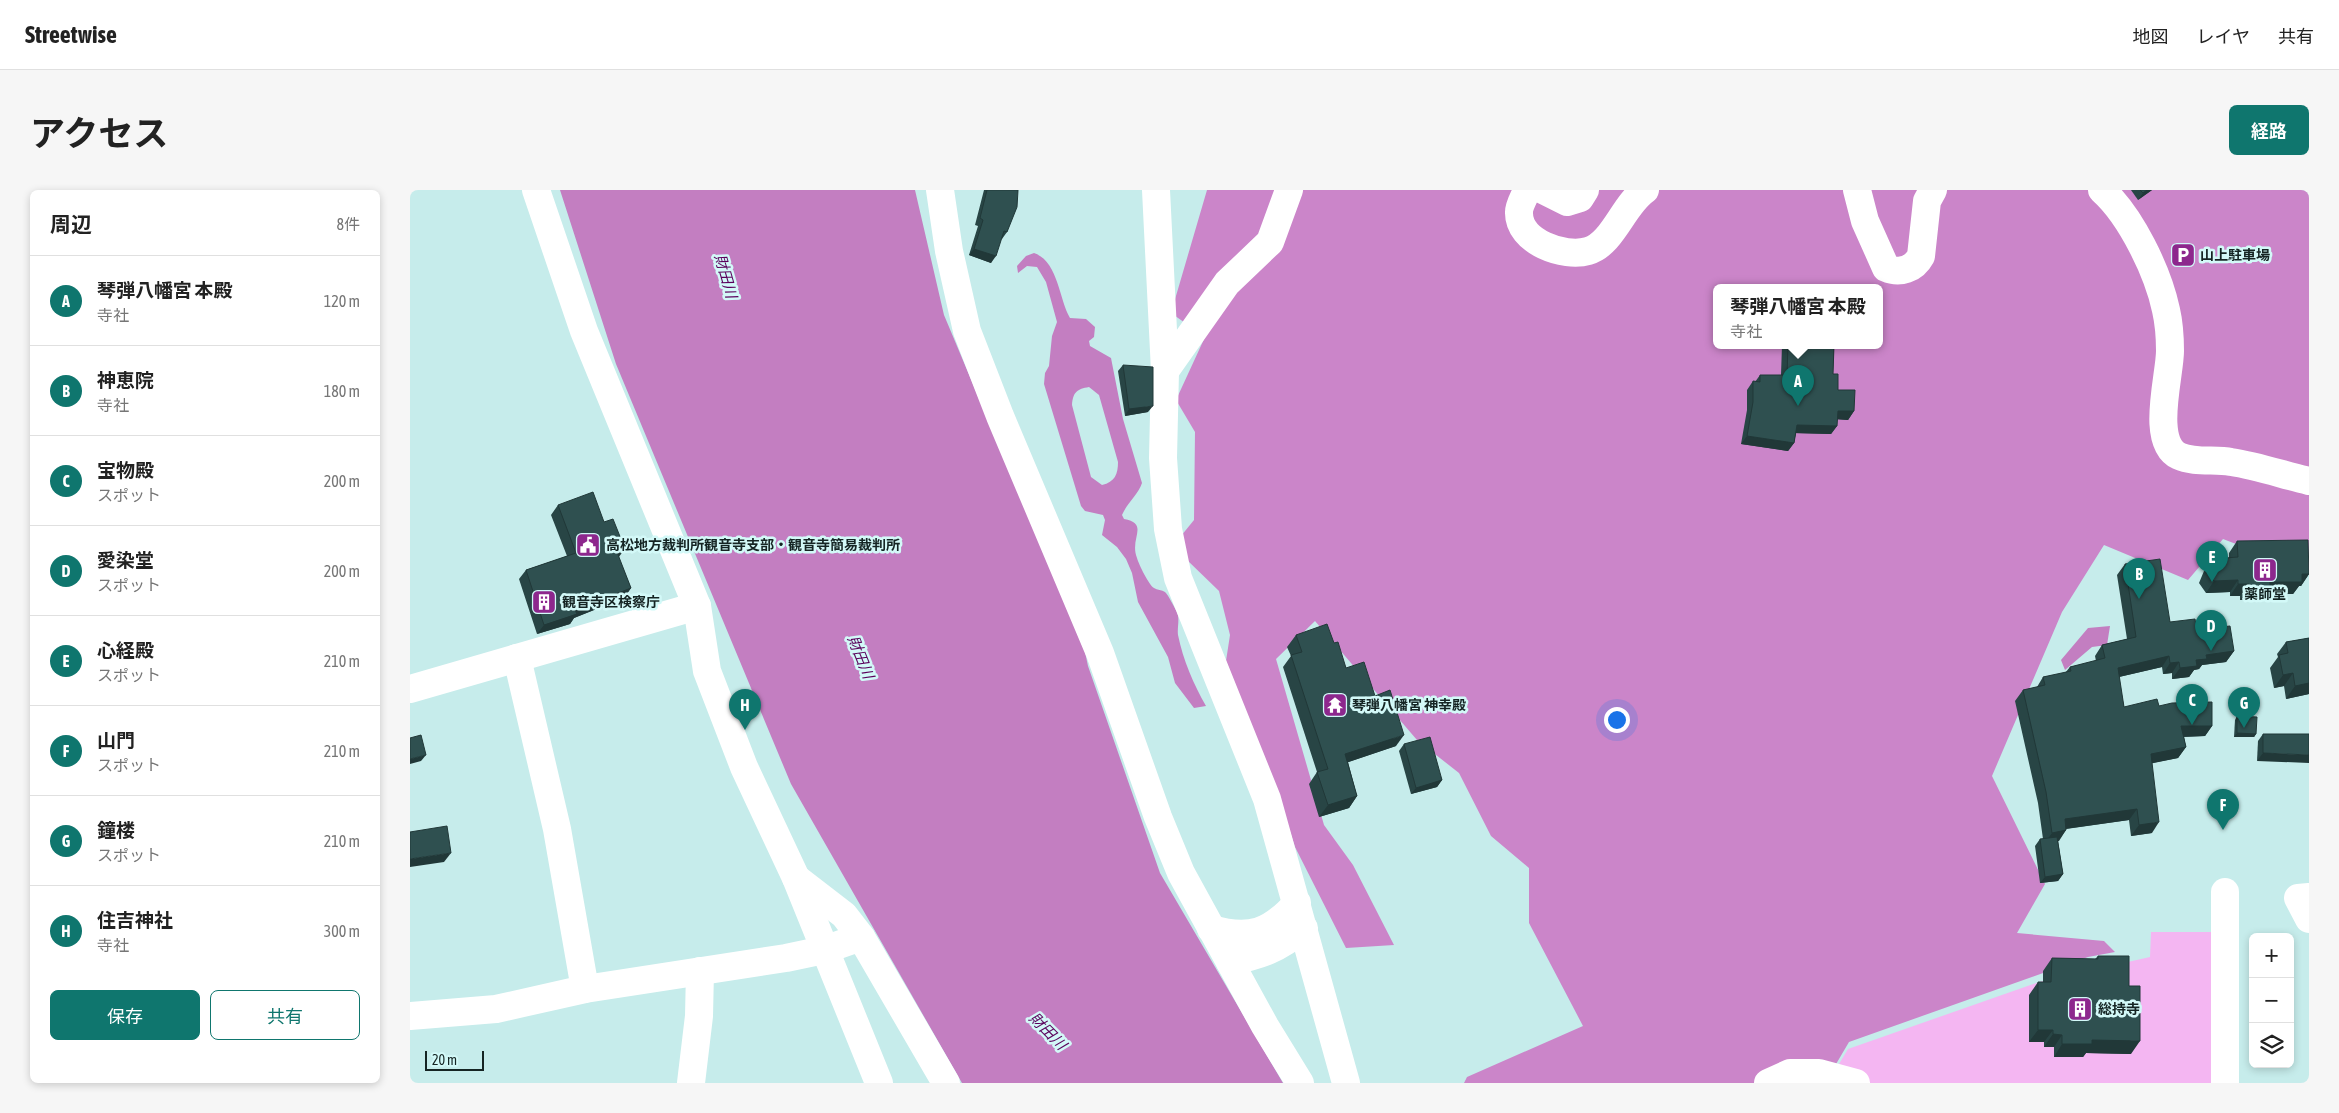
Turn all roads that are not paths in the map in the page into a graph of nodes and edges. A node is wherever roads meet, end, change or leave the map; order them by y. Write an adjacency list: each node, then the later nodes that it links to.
1 (536, 190): 14 (street)
2 (940, 190): 22 (street)
3 (1156, 190): 12 (street)
4 (1289, 190): 12 (street)
5 (1528, 190): 8 (street)
6 (1543, 190): 7 (street)
7 (1585, 190)
8 (1644, 190)
9 (1857, 190): 10 (street)
10 (1933, 190)
11 (2102, 190): 13 (street)
12 (1165, 371): 20 (street)
13 (2309, 480)
14 (696, 606): 15 (street); 17 (street)
15 (517, 658): 16 (street); 27 (street)
16 (410, 689)
17 (796, 878): 23 (street); 24 (street)
18 (2225, 892): 36 (street)
19 (2309, 897): 21 (street)
20 (1300, 916): 22 (street); 25 (street); 33 (street)
21 (2309, 919)
22 (1211, 929): 25 (street)
23 (861, 937): 24 (street); 31 (street)
24 (824, 950): 26 (street); 30 (street)
25 (1230, 962): 32 (street)
26 (700, 971): 27 (street); 29 (street)
27 (585, 989): 28 (street)
28 (410, 1016)
29 (690, 1083)
30 (879, 1083)
31 (946, 1083)
32 (1300, 1083)
33 (1346, 1083)
34 (1768, 1083): 35 (street)
35 (1856, 1083)
36 (2225, 1083)

